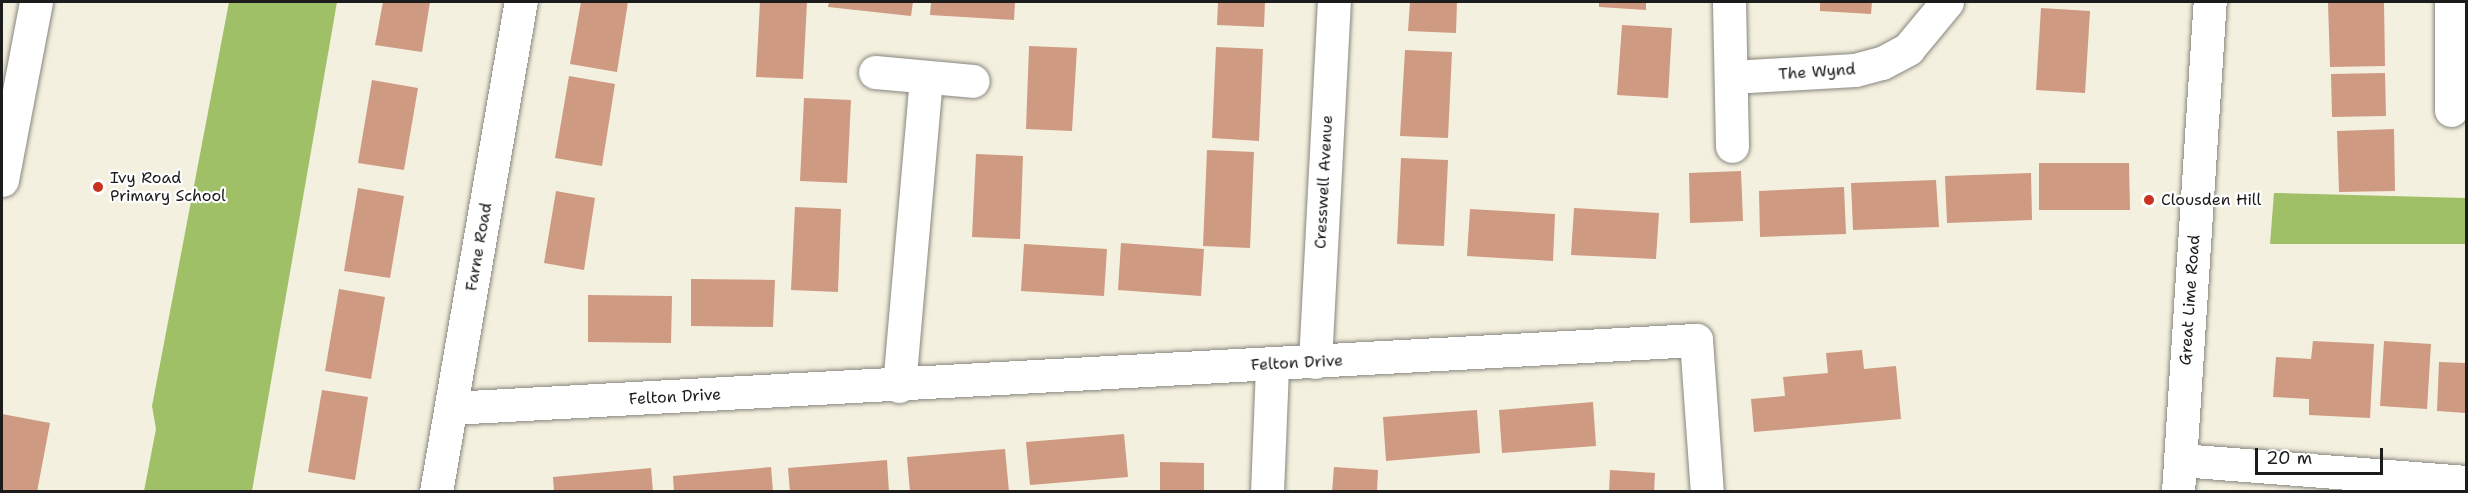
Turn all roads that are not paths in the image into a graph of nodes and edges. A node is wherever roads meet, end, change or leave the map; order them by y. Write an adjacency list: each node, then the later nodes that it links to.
1 (36, 2): 14 (street)
2 (521, 2): 18 (street, Farne Road)
3 (1334, 2): 15 (street, Cresswell Avenue)
4 (1729, 2): 10 (street)
5 (1947, 2): 10 (street, The Wynd)
6 (2210, 2): 19 (street, Great Lime Road)
7 (2451, 2): 12 (street)
8 (874, 72): 9 (street)
9 (926, 77): 11 (street); 17 (street)
10 (1731, 78): 13 (street)
11 (974, 81)
12 (2451, 110)
13 (1732, 146)
14 (2, 180)
15 (1315, 362): 16 (street, Felton Drive); 23 (street, Felton Drive)
16 (1272, 365): 17 (street, Felton Drive); 22 (street)
17 (899, 386): 18 (street, Felton Drive)
18 (451, 408): 21 (street, Farne Road)
19 (2179, 476): 20 (street)
20 (2466, 482)
21 (436, 492)
22 (1267, 492)
23 (1707, 492)

